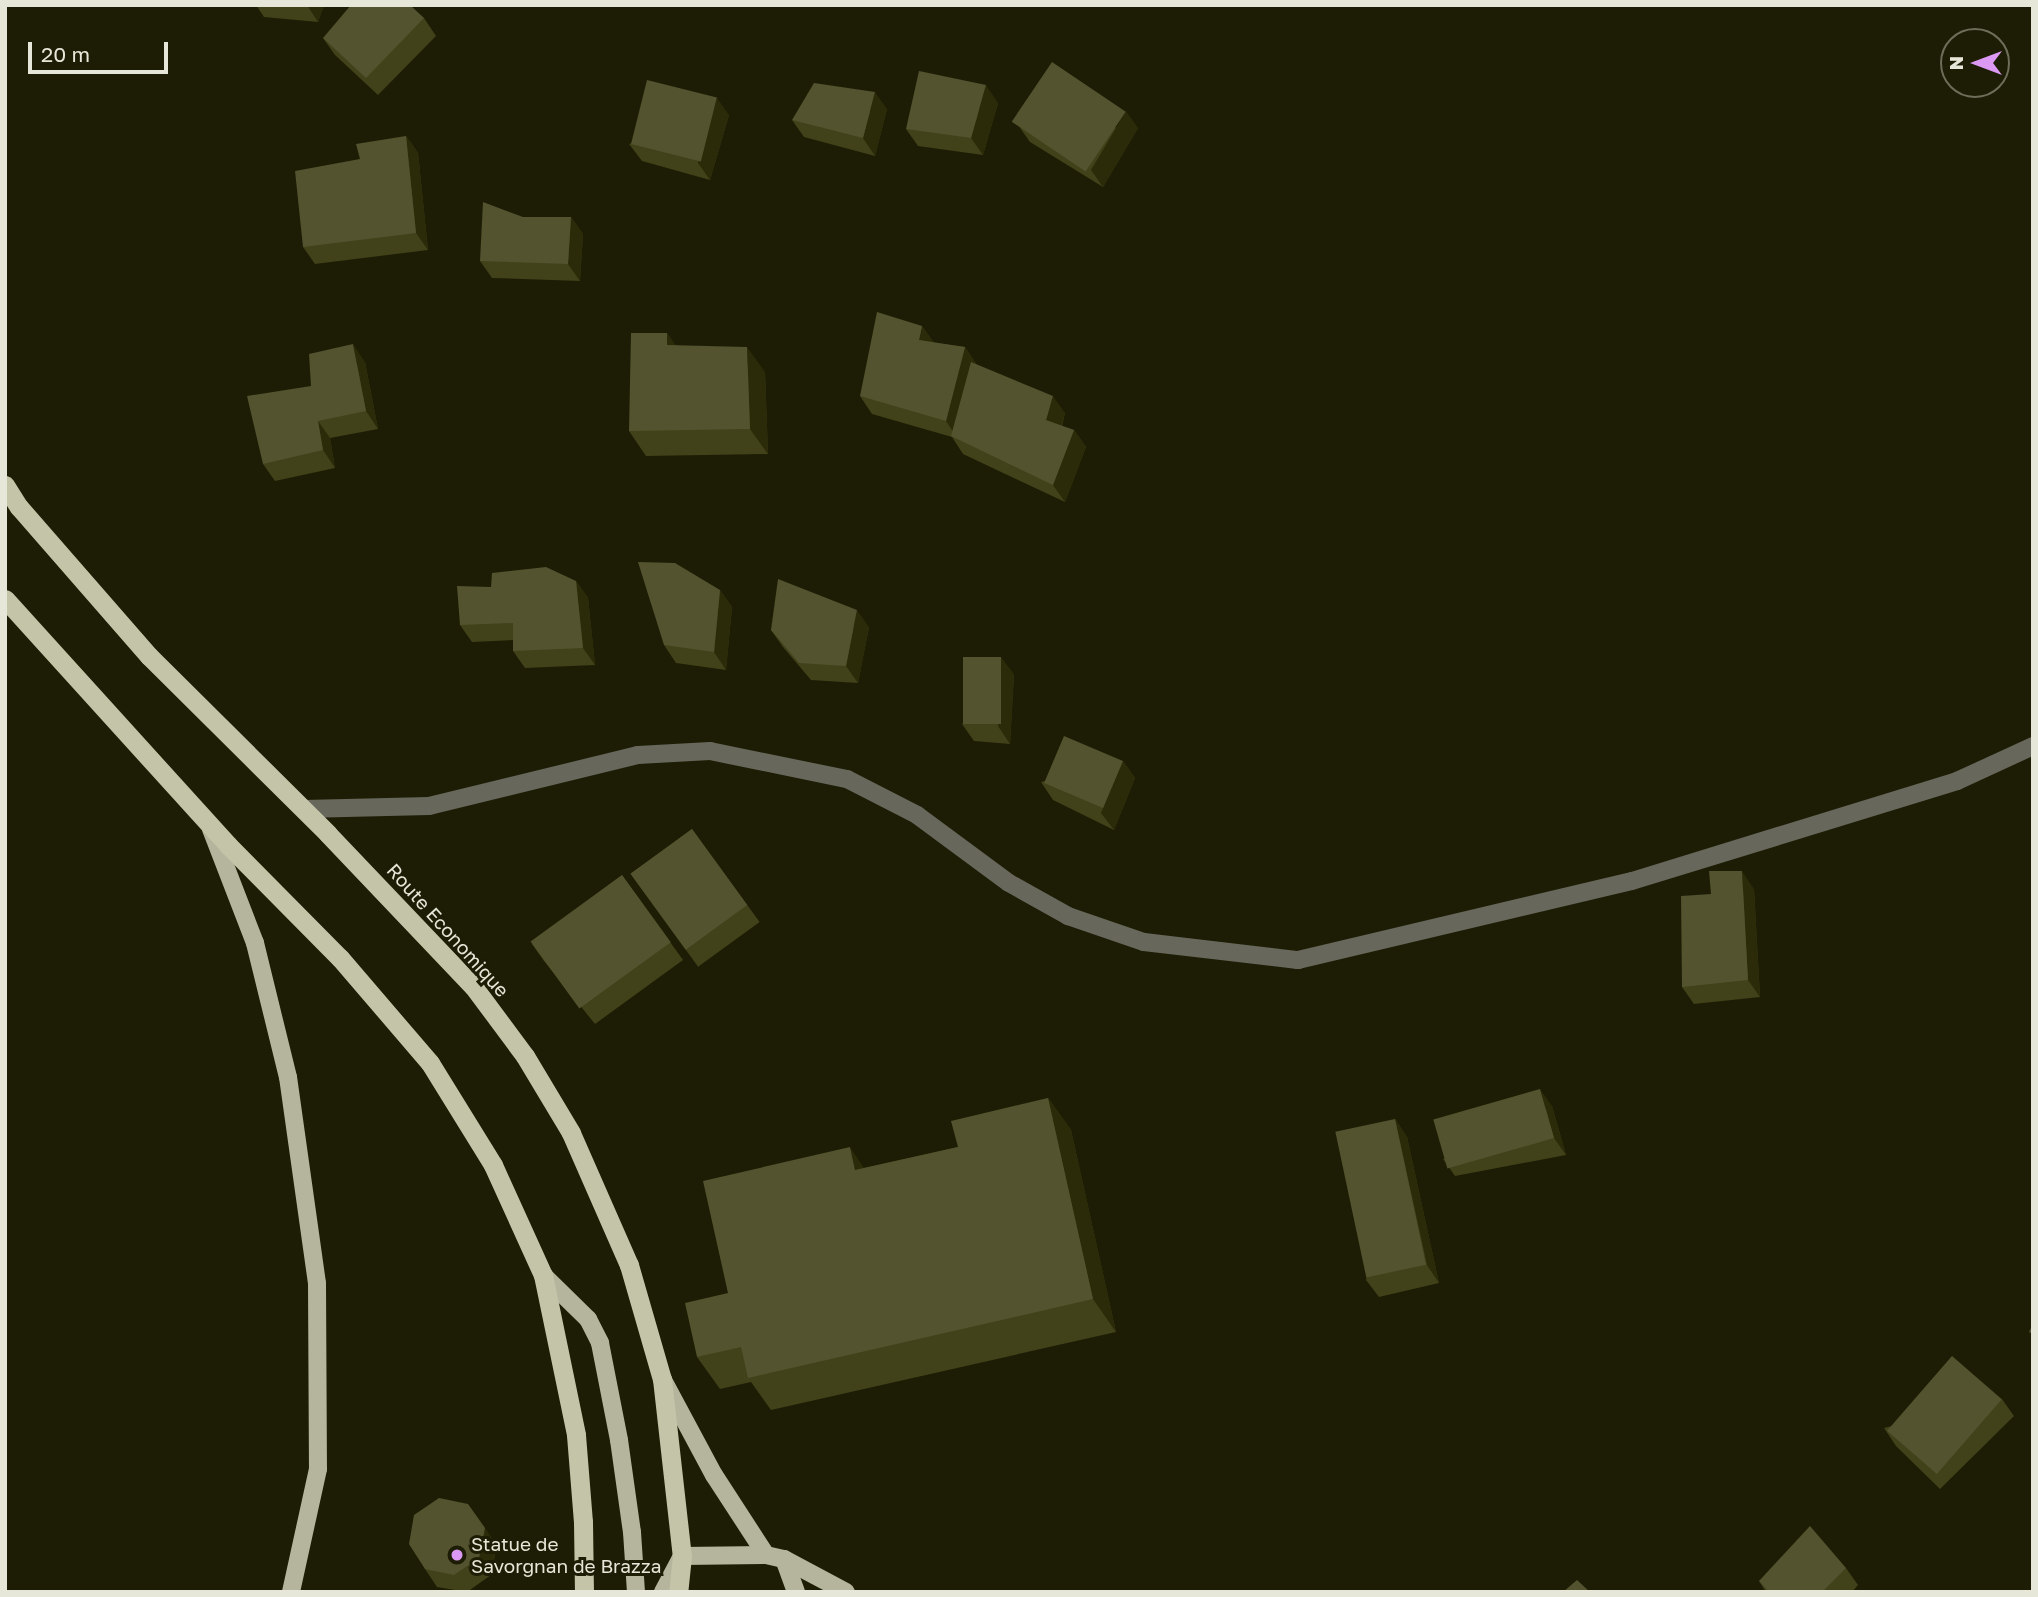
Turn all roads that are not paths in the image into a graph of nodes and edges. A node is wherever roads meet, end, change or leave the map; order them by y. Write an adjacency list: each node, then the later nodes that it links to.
1 (5, 485): 4 (highway, Route Economique)
2 (5, 599): 5 (highway)
3 (2033, 746): 4 (street)
4 (304, 809): 7 (highway, Route Economique)
5 (210, 825): 6 (highway); 11 (main road)
6 (543, 1275): 12 (highway); 13 (main road)
7 (663, 1379): 8 (main road); 9 (highway, Route Economique)
8 (766, 1555): 9 (main road); 10 (main road)
9 (682, 1556): 14 (main road); 15 (highway, Route Economique)
10 (784, 1559): 16 (main road); 17 (main road)
11 (291, 1592)
12 (584, 1592)
13 (636, 1592)
14 (663, 1592)
15 (678, 1592)
16 (796, 1592)
17 (846, 1592)

